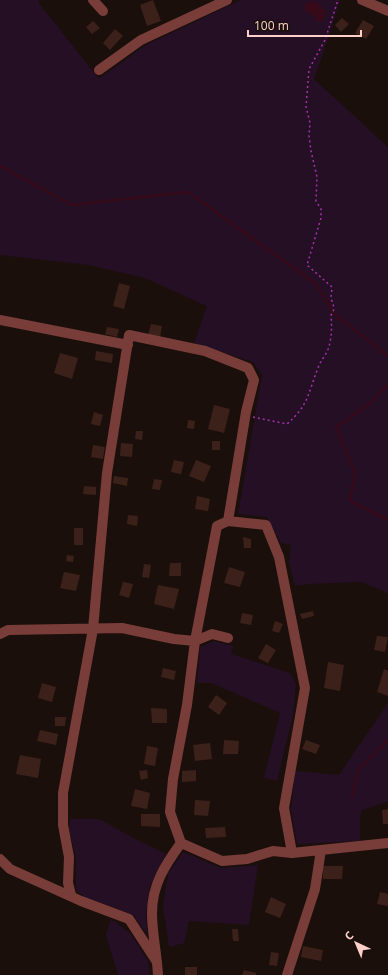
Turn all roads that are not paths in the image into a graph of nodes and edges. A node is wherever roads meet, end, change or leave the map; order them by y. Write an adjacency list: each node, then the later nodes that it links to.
1 (93, 0): 4 (street)
2 (227, 0): 6 (street)
3 (362, 0): 5 (street)
4 (102, 11)
5 (388, 11)
6 (99, 70)
7 (0, 320): 8 (street)
8 (128, 345): 9 (street); 10 (street)
9 (228, 521): 13 (street); 17 (street)
10 (92, 628): 11 (street); 13 (street); 19 (street)
11 (0, 634)
12 (228, 638): 13 (street)
13 (195, 641): 15 (street)
14 (388, 842): 16 (street)
15 (181, 843): 17 (street); 20 (street)
16 (321, 850): 17 (street); 22 (street)
17 (292, 853)
18 (0, 858): 19 (street)
19 (71, 895): 20 (street)
20 (158, 964): 21 (street)
21 (158, 975)
22 (287, 975)

